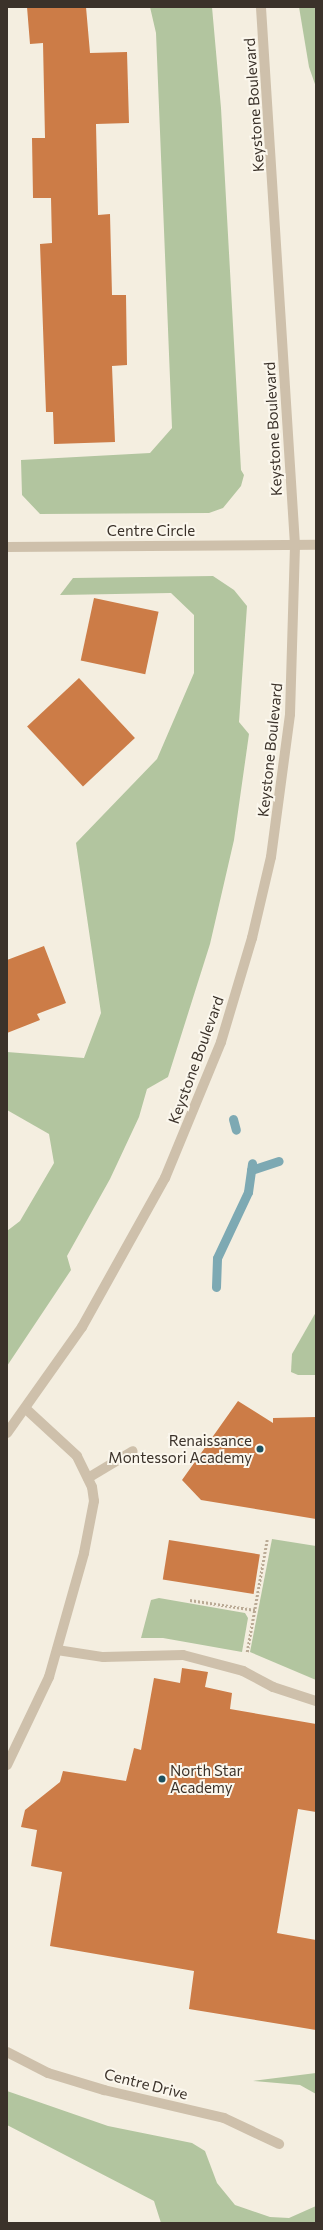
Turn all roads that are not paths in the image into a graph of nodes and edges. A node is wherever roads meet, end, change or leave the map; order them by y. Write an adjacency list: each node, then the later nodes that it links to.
1 (261, 7): 2 (street, Keystone Boulevard)
2 (295, 545): 3 (street, Centre Circle); 4 (street, Centre Circle); 5 (street, Keystone Boulevard)
3 (316, 545)
4 (7, 547)
5 (26, 1409): 6 (street, Keystone Boulevard); 8 (street)
6 (7, 1432)
7 (134, 1451): 8 (street)
8 (88, 1478): 9 (street)
9 (57, 1650): 10 (street); 11 (street)
10 (316, 1701)
11 (7, 1765)
12 (7, 2052): 13 (street, Centre Drive)
13 (279, 2144)

